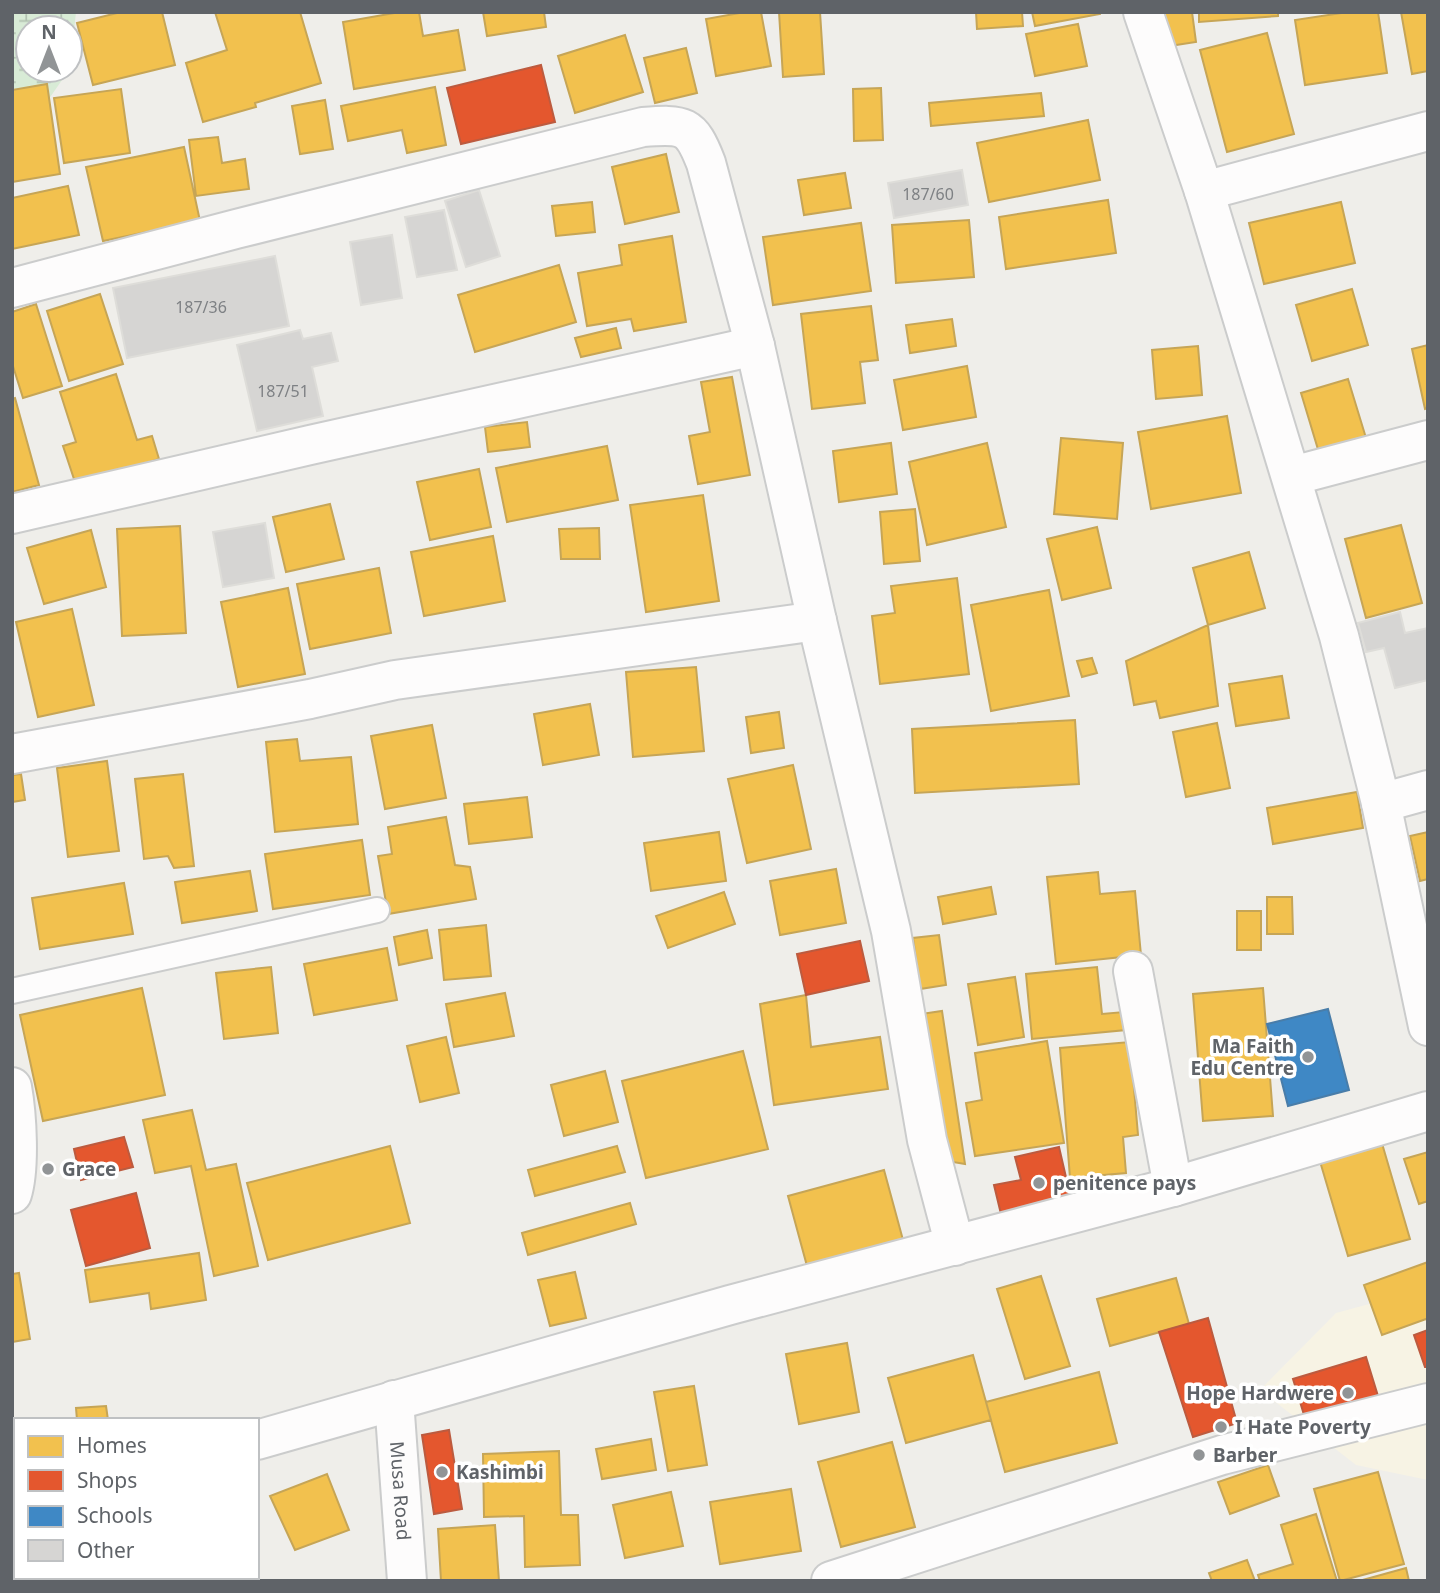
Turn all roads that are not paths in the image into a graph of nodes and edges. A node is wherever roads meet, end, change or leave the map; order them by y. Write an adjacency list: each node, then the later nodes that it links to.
1 (1143, 12): 3 (street)
2 (1428, 131): 3 (street)
3 (1204, 191): 7 (street)
4 (12, 288): 5 (street)
5 (755, 346): 8 (street); 9 (street)
6 (1428, 440): 7 (street)
7 (1292, 476): 12 (street)
8 (12, 514)
9 (817, 621): 10 (street); 21 (street)
10 (12, 754)
11 (1428, 790): 12 (street)
12 (1381, 803): 16 (street)
13 (377, 910): 15 (lane)
14 (1133, 971): 19 (street)
15 (12, 991)
16 (1428, 1026)
17 (12, 1087): 20 (street)
18 (1428, 1111): 19 (street)
19 (1173, 1187): 21 (street)
20 (12, 1194)
21 (955, 1246): 22 (street)
22 (394, 1400): 24 (street); 25 (street, Musa Road)
23 (1428, 1403): 26 (street)
24 (259, 1439)
25 (407, 1581)
26 (831, 1581)

